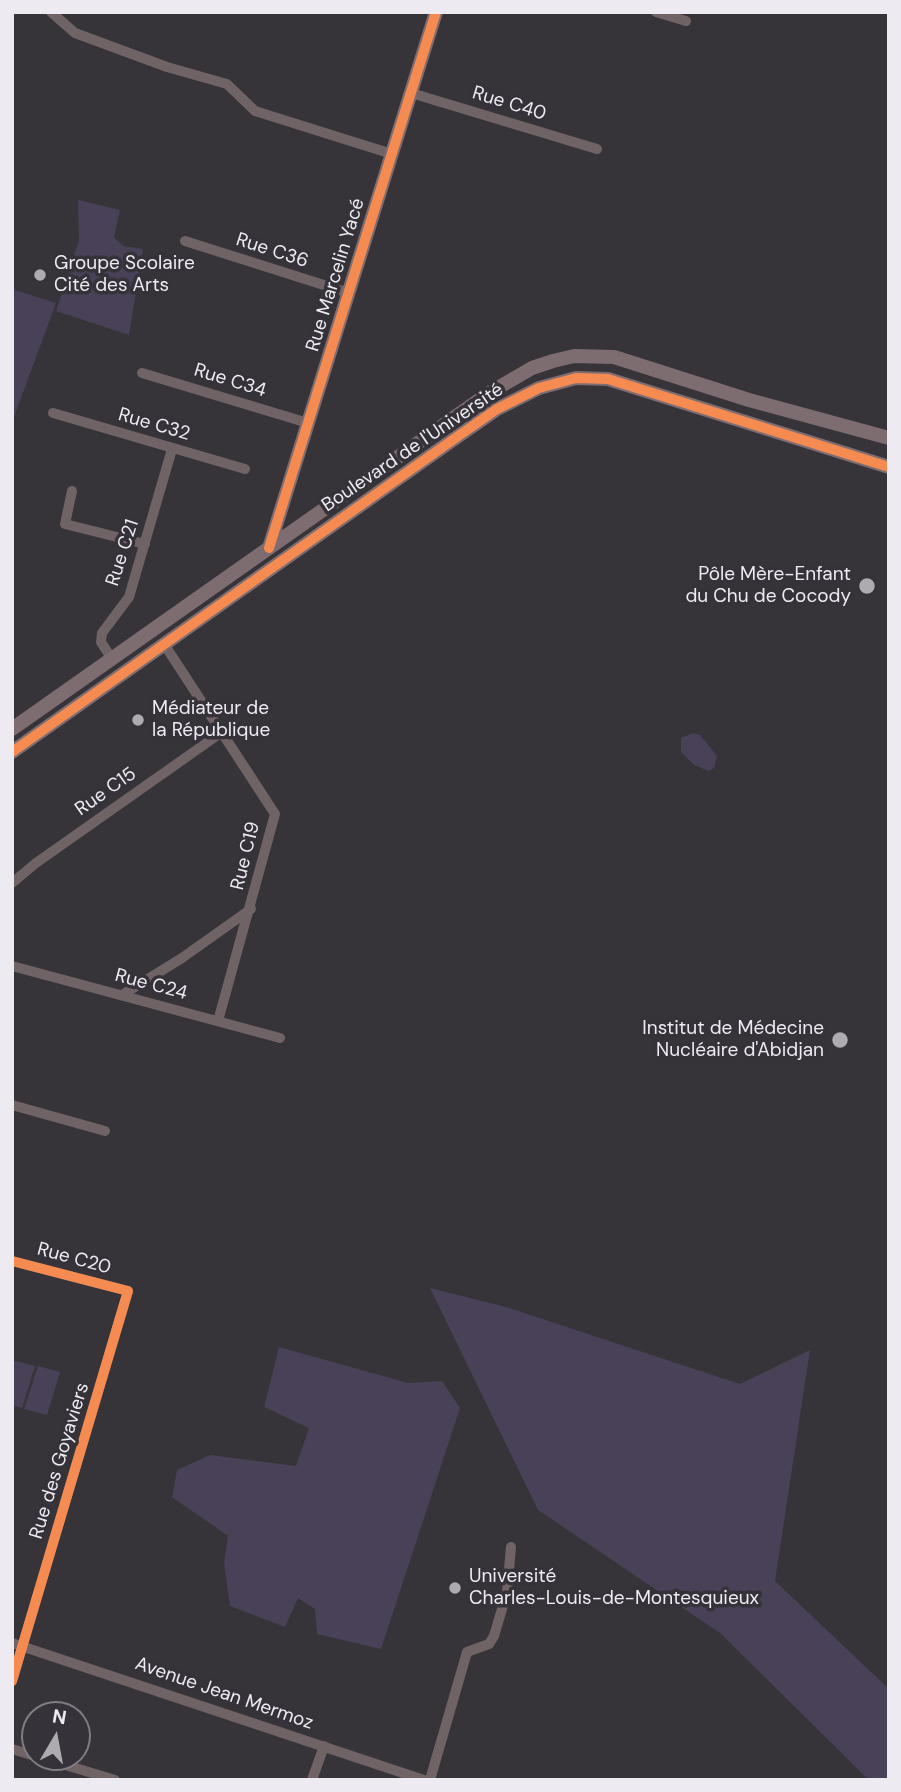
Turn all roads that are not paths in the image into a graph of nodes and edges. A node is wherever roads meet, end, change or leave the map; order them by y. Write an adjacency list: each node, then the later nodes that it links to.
1 (51, 12): 7 (street)
2 (436, 12): 5 (street, Rue Marcelin Yacé)
3 (656, 12): 4 (street)
4 (687, 21)
5 (411, 93): 6 (street, Rue C40); 7 (street, Rue Marcelin Yacé)
6 (597, 149)
7 (392, 155): 9 (street, Rue Marcelin Yacé)
8 (185, 241): 9 (street, Rue C36)
9 (349, 293): 13 (street, Rue Marcelin Yacé)
10 (142, 373): 13 (street, Rue C34)
11 (749, 400): 14 (street); 15 (street, Boulevard de l'Université); 21 (street, Boulevard de l'Université)
12 (53, 413): 16 (street, Rue C32)
13 (308, 423): 21 (street, Rue Marcelin Yacé)
14 (742, 423): 17 (street, Boulevard de l'Université); 22 (street, Boulevard de l'Université)
15 (889, 438)
16 (172, 449): 18 (street, Rue C32); 20 (street, Rue C21)
17 (889, 467)
18 (246, 469)
19 (72, 491): 20 (street)
20 (145, 544): 24 (street, Rue C21)
21 (269, 548): 22 (street); 24 (street, Boulevard de l'Université)
22 (279, 562): 23 (street, Boulevard de l'Université)
23 (164, 644): 26 (street, Rue C19); 27 (street, Boulevard de l'Université)
24 (112, 659): 25 (street, Boulevard de l'Université)
25 (12, 729)
26 (222, 733): 28 (street, Rue C15); 29 (street, Rue C19)
27 (12, 752)
28 (12, 883)
29 (251, 909): 31 (street); 32 (street, Rue C19)
30 (12, 966): 31 (street, Rue C24)
31 (122, 995): 32 (street, Rue C24)
32 (218, 1021): 33 (street, Rue C24)
33 (280, 1038)
34 (12, 1105): 35 (street)
35 (105, 1131)
36 (12, 1261): 37 (street, Rue C20)
37 (128, 1291): 39 (street, Rue des Goyaviers)
38 (511, 1546): 46 (street)
39 (18, 1645): 40 (street, Rue des Goyaviers); 41 (street, Avenue Jean Mermoz)
40 (12, 1681)
41 (324, 1746): 44 (street); 45 (street, Avenue Jean Mermoz)
42 (86, 1771): 43 (street)
43 (116, 1780)
44 (312, 1780)
45 (424, 1780)
46 (430, 1780)

